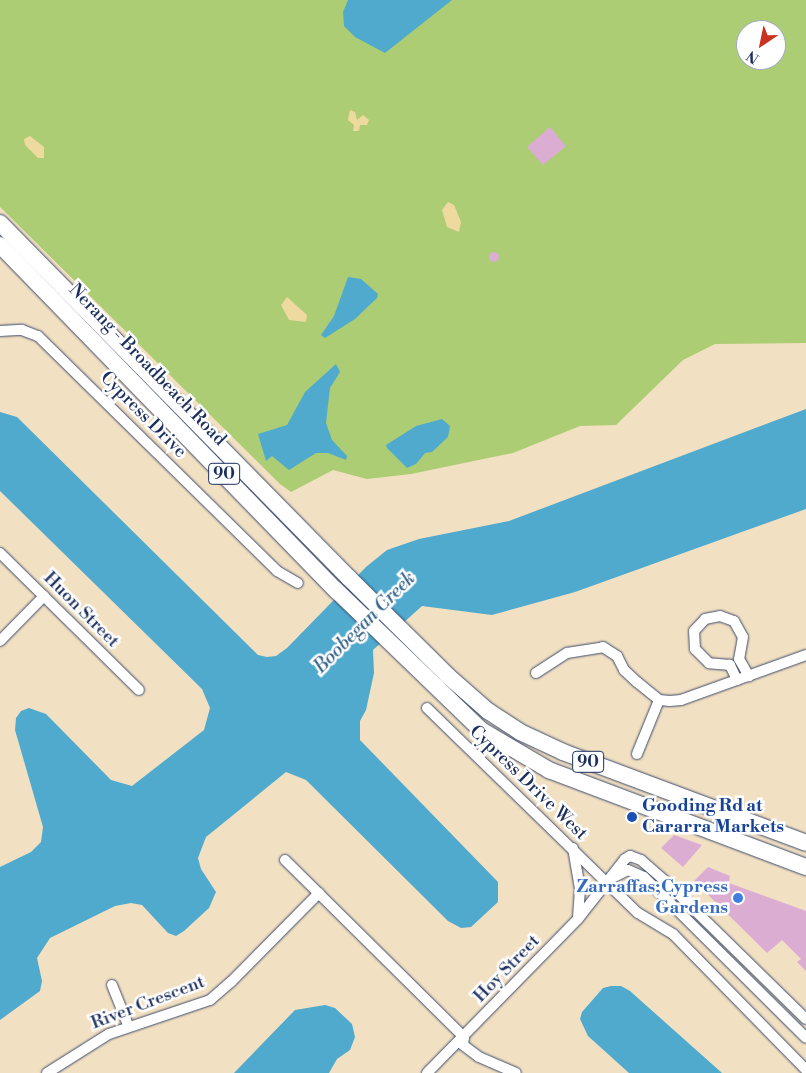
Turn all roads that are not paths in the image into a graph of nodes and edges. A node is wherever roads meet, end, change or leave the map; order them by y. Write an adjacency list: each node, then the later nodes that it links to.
1 (0, 223): 16 (main road, Nerang - Broadbeach Road / 90)
2 (0, 245): 19 (main road, Nerang - Broadbeach Road / 90)
3 (0, 331): 5 (street, Cypress Drive)
4 (0, 553): 6 (street, Huon Street)
5 (298, 583)
6 (44, 596): 7 (street); 12 (street, Huon Street)
7 (0, 641)
8 (806, 655): 10 (street)
9 (536, 673): 13 (street)
10 (749, 676): 11 (street); 11 (street)
11 (737, 680): 13 (street)
12 (140, 690)
13 (659, 700): 15 (street)
14 (427, 708): 17 (street, Cypress Drive West)
15 (637, 754)
16 (806, 843)
17 (573, 847): 20 (street, Cypress Drive West); 22 (street)
18 (285, 860): 21 (street)
19 (806, 867)
20 (605, 883): 22 (street, Hoy Street); 24 (street, Hoy Street); 27 (street, Hoy Street); 28 (street, Cypress Drive West)
21 (319, 893): 25 (street, River Crescent); 26 (street)
22 (578, 919): 26 (street, Hoy Street)
23 (112, 985): 25 (street)
24 (806, 1019)
25 (128, 1025): 29 (street, River Crescent)
26 (464, 1037): 30 (street, Hoy Street); 31 (street)
27 (806, 1038)
28 (806, 1070)
29 (47, 1073)
30 (427, 1073)
31 (516, 1073)

